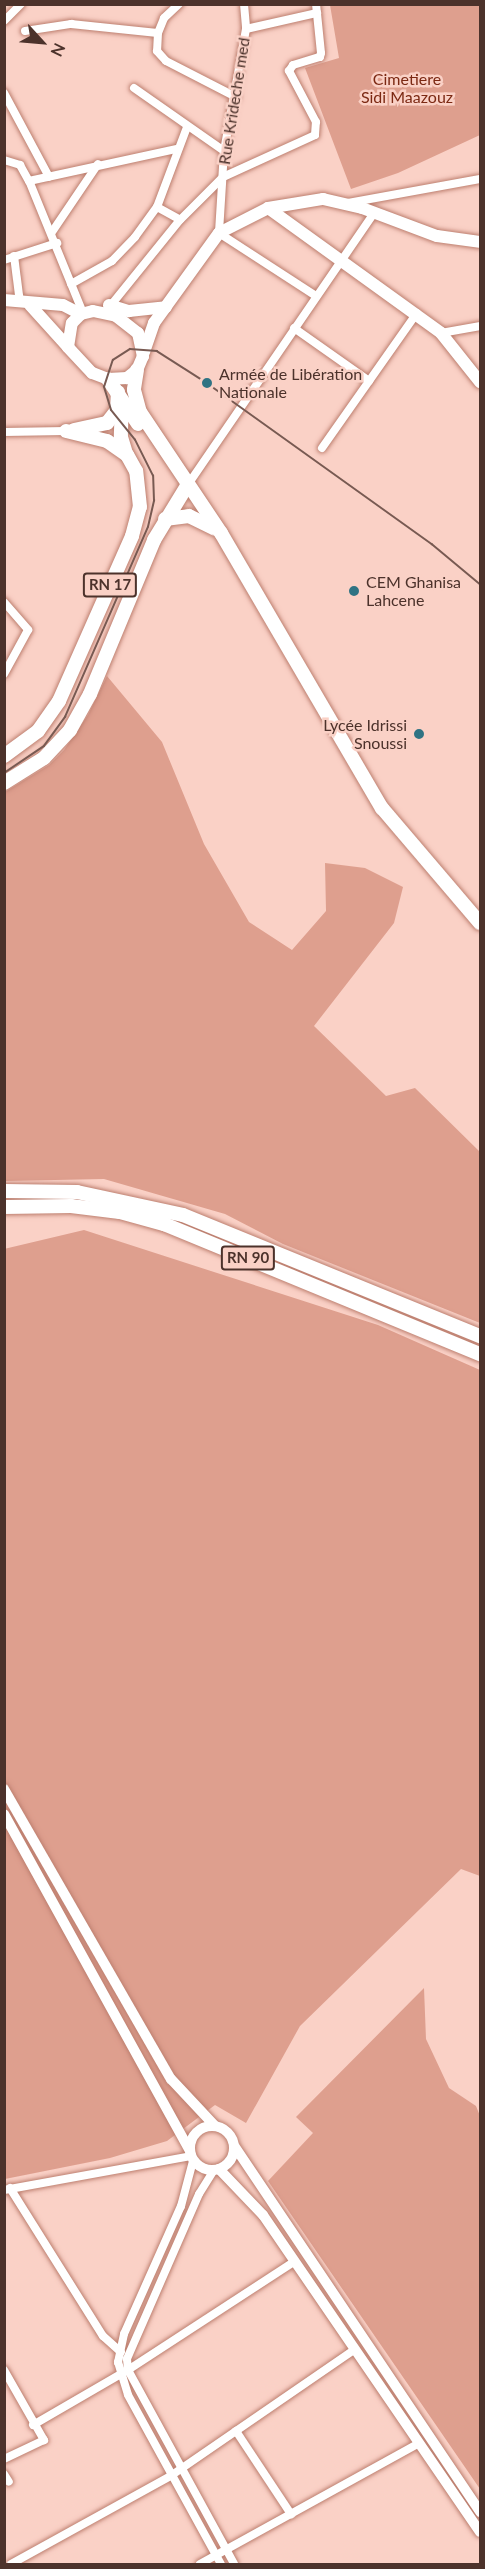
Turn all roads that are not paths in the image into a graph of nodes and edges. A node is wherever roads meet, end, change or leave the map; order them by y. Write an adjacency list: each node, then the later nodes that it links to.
1 (21, 4): 5 (street)
2 (179, 4): 8 (street)
3 (244, 4): 6 (street, Rue Krideche med)
4 (316, 9): 6 (street); 18 (street)
5 (4, 21)
6 (246, 29): 11 (street, Rue Krideche med)
7 (26, 31): 8 (street)
8 (158, 33): 11 (street)
9 (134, 88): 12 (street)
10 (4, 93): 17 (street)
11 (236, 97): 14 (street, Rue Krideche med)
12 (187, 127): 13 (street); 14 (street)
13 (176, 149): 16 (street); 22 (street)
14 (224, 151): 18 (street, Rue Krideche med)
15 (4, 160): 20 (street)
16 (98, 164): 17 (street); 26 (street)
17 (49, 177): 20 (street)
18 (223, 177): 25 (street); 27 (street, Rue Krideche med)
19 (480, 179): 21 (street)
20 (29, 181): 26 (street)
21 (346, 203): 23 (main road); 24 (main road)
22 (157, 207): 25 (street); 33 (street)
23 (268, 208): 27 (main road); 31 (main road)
24 (374, 213): 28 (main road); 31 (street)
25 (180, 220): 38 (street)
26 (52, 232): 29 (street)
27 (219, 234): 34 (street); 37 (main road)
28 (480, 242)
29 (57, 243): 30 (street); 33 (street)
30 (14, 256): 32 (street); 36 (street)
31 (342, 259): 34 (street); 40 (main road)
32 (4, 260)
33 (71, 284): 39 (street)
34 (316, 296): 43 (street)
35 (4, 300): 36 (main road)
36 (25, 304): 39 (main road); 45 (main road)
37 (166, 307): 38 (main road); 41 (main road); 46 (main road)
38 (107, 309): 39 (main road); 41 (main road)
39 (82, 313): 45 (main road)
40 (417, 313): 44 (main road); 48 (street)
41 (123, 320): 46 (main road)
42 (480, 326): 44 (street)
43 (294, 328): 48 (street); 55 (street)
44 (441, 333): 49 (main road)
45 (68, 347): 50 (main road)
46 (144, 352): 47 (main road)
47 (137, 369): 50 (main road); 55 (main road)
48 (369, 381): 53 (street)
49 (480, 382)
50 (115, 389): 51 (main road); 54 (main road); 55 (main road)
51 (66, 431): 52 (street); 54 (main road)
52 (4, 432)
53 (322, 448)
54 (127, 455): 60 (main road, RN 17)
55 (187, 486): 56 (main road, RN 17); 57 (main road)
56 (165, 519): 57 (main road); 61 (main road, RN 17)
57 (221, 533): 62 (main road)
58 (4, 602): 59 (street)
59 (4, 674)
60 (4, 756)
61 (4, 783)
62 (480, 923)
63 (4, 1191): 65 (main road, RN 90)
64 (4, 1207): 66 (main road, RN 90)
65 (480, 1336)
66 (480, 1354)
67 (4, 1789): 69 (street)
68 (4, 1814): 71 (street)
69 (214, 2125): 70 (street); 71 (street)
70 (235, 2147): 72 (street); 85 (street)
71 (191, 2156): 72 (street); 73 (street); 76 (street)
72 (217, 2170): 74 (street); 76 (street)
73 (7, 2189): 76 (street)
74 (295, 2261): 75 (street); 78 (street)
75 (355, 2349): 80 (street); 81 (street)
76 (123, 2353): 78 (street)
77 (4, 2370): 79 (street)
78 (124, 2372): 79 (street); 83 (street); 84 (street)
79 (33, 2425): 82 (street)
80 (236, 2431): 83 (street); 86 (street)
81 (419, 2443): 86 (street); 87 (street)
82 (4, 2459)
83 (181, 2468): 84 (street); 88 (street)
84 (172, 2475): 89 (street); 90 (street)
85 (480, 2512)
86 (291, 2514): 88 (street)
87 (480, 2532)
88 (225, 2549): 89 (street); 93 (street)
89 (216, 2555): 91 (street); 92 (street)
90 (11, 2565)
91 (200, 2565)
92 (221, 2565)
93 (234, 2565)

